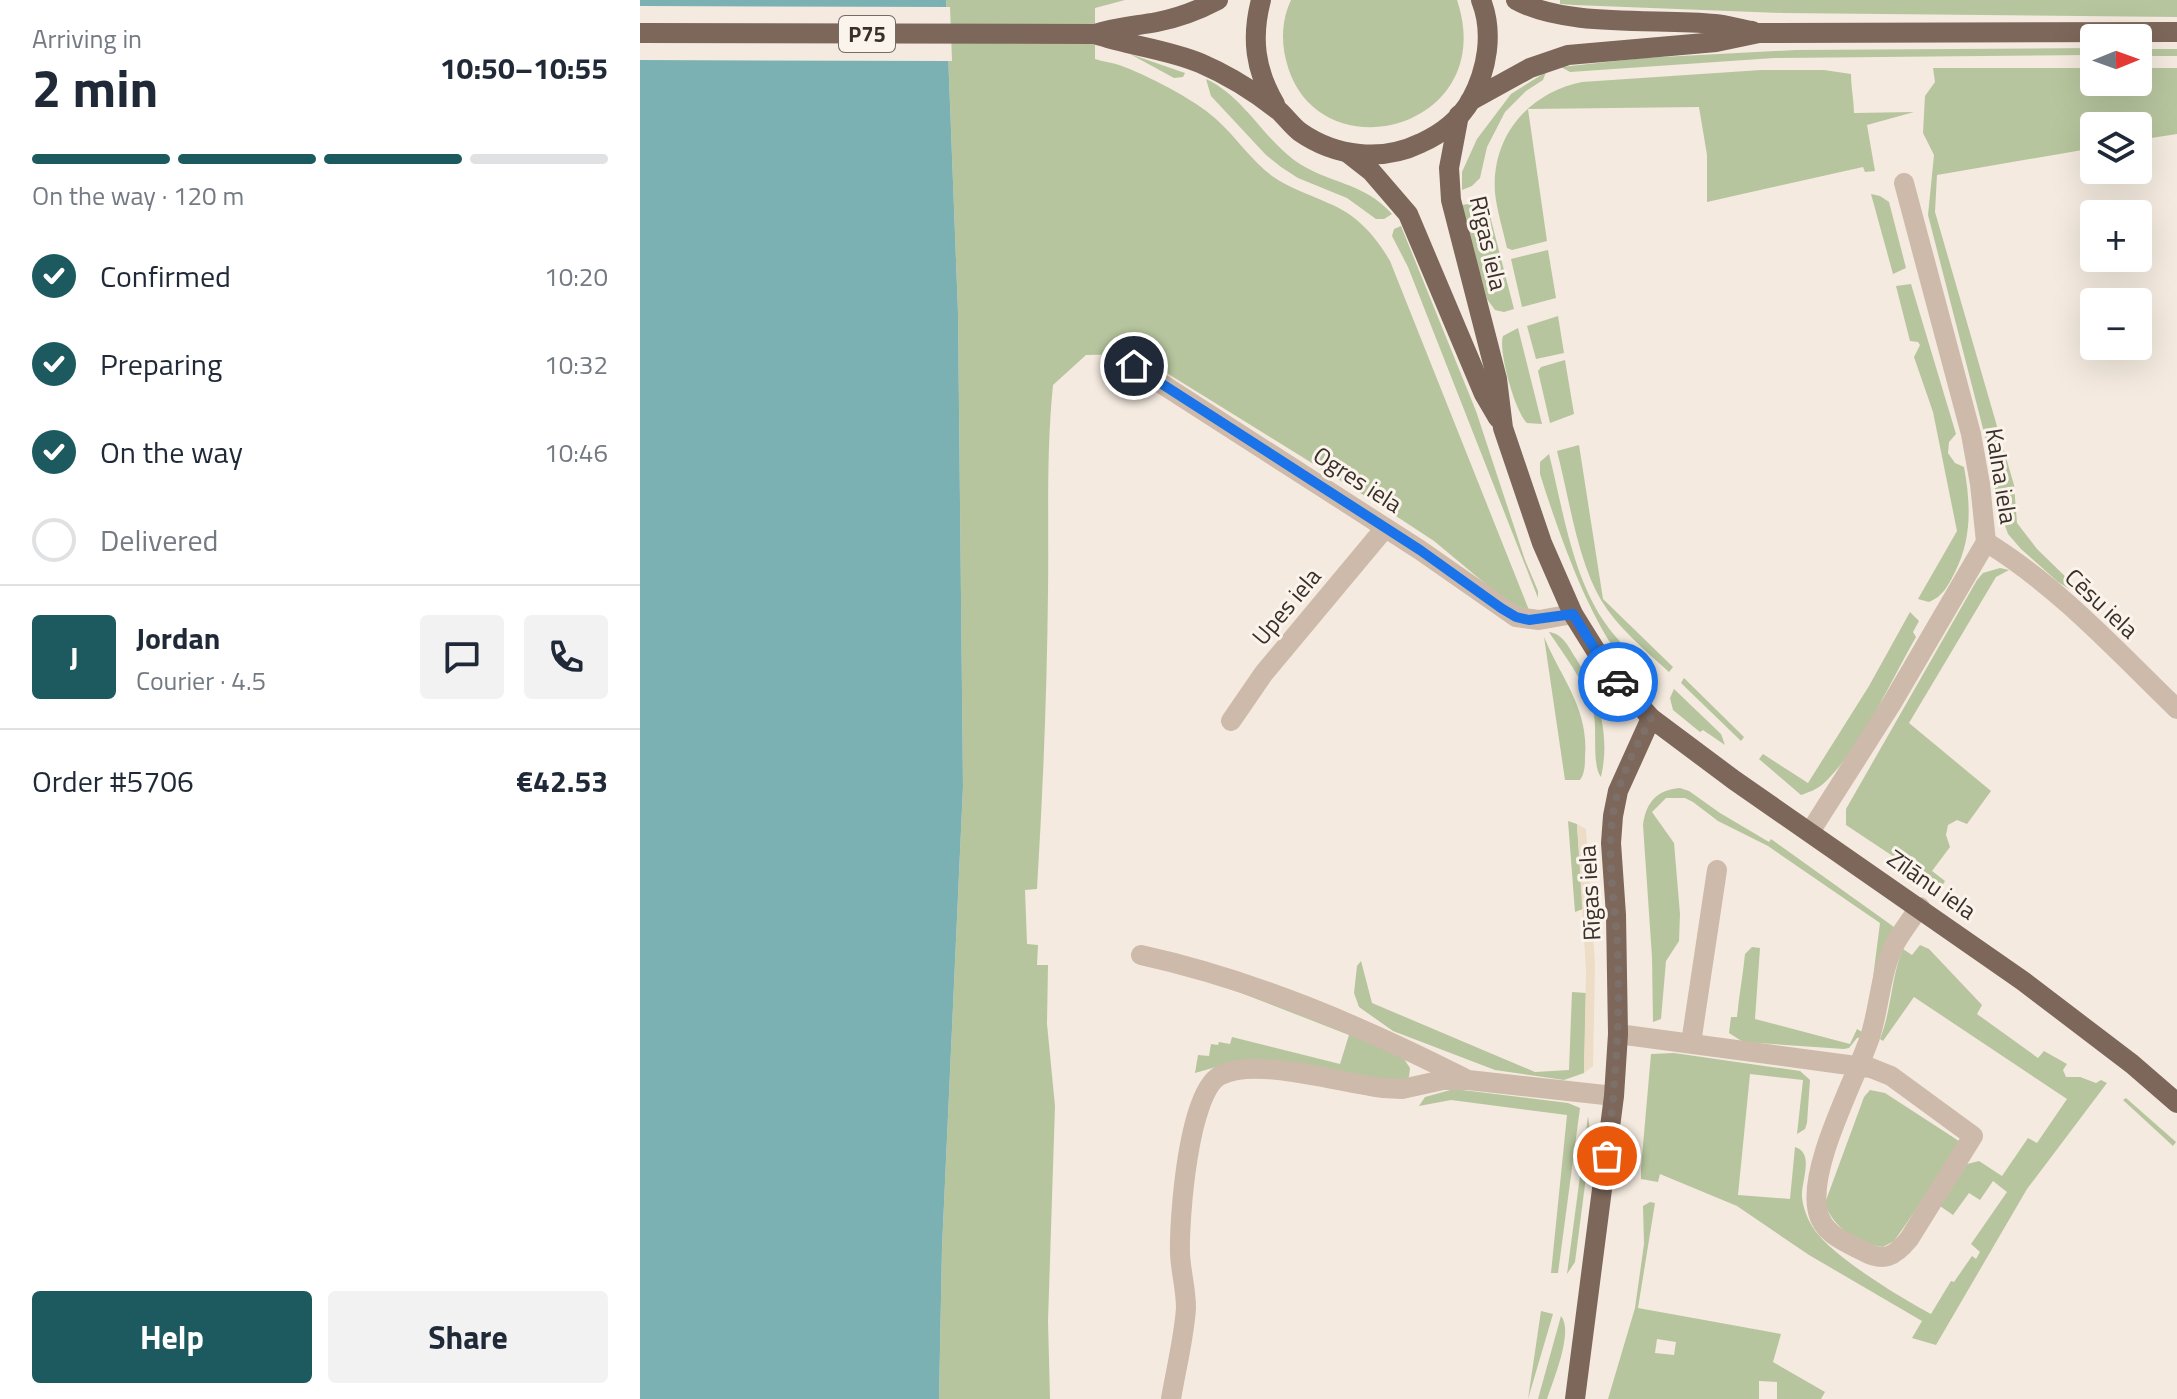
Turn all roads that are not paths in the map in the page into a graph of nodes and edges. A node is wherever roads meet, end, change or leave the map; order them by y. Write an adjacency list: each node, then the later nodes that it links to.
1 (1218, 0): 8 (main road)
2 (1261, 0): 10 (main road)
3 (1481, 0): 9 (main road, Rīgas iela)
4 (1516, 0): 7 (main road)
5 (2177, 32): 7 (main road)
6 (640, 33): 8 (main road, P75)
7 (1759, 33): 9 (main road)
8 (1095, 34): 10 (main road)
9 (1464, 108): 11 (main road); 14 (main road, Rīgas iela)
10 (1279, 111): 11 (main road)
11 (1348, 153): 14 (main road, Rīgas iela)
12 (1904, 183): 16 (street, Kalna iela)
13 (1119, 366): 15 (street, Ogres iela)
14 (1503, 428): 17 (main road, Rīgas iela)
15 (1385, 528): 17 (street, Ogres iela); 20 (street, Upes iela)
16 (1986, 542): 18 (street, Cēsu iela); 21 (street, Kalna iela)
17 (1573, 614): 19 (main road, Rīgas iela)
18 (2177, 709)
19 (1651, 718): 21 (main road, Zīlānu iela); 25 (main road, Rīgas iela)
20 (1231, 721)
21 (1810, 832): 23 (main road, Zīlānu iela)
22 (1717, 870): 26 (street)
23 (1920, 907): 27 (street); 30 (main road, Zīlānu iela)
24 (1141, 955): 28 (street)
25 (1618, 1034): 26 (street); 29 (main road, Rīgas iela)
26 (1691, 1043): 27 (street)
27 (1858, 1065): 27 (street)
28 (1468, 1080): 29 (street); 31 (street)
29 (1614, 1096): 32 (main road, Rīgas iela)
30 (2177, 1103)
31 (1171, 1399)
32 (1575, 1399)

